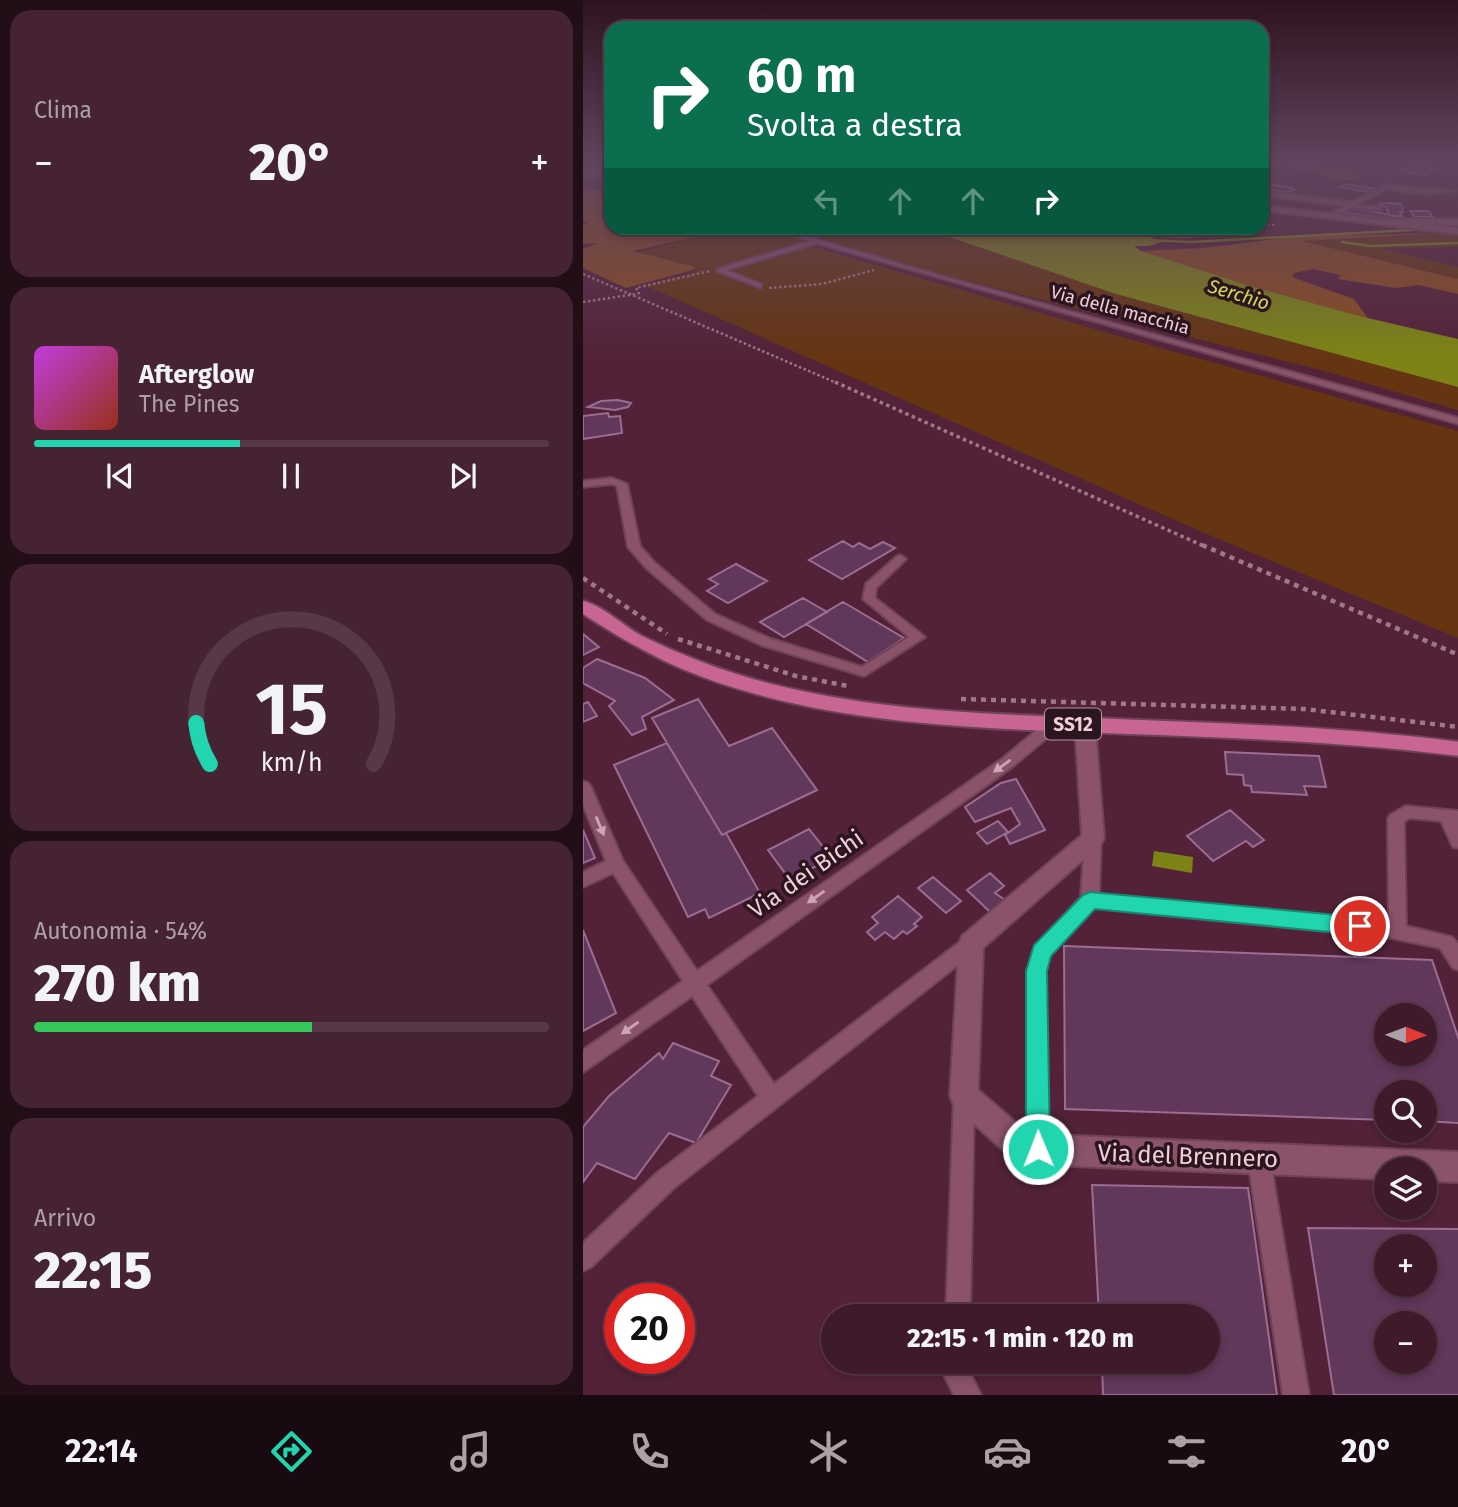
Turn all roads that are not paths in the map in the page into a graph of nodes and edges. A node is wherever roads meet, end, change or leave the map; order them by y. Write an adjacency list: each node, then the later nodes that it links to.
1 (796, 235): 2 (lane, Via della macchia)
2 (816, 241): 3 (lane); 4 (lane, Via della macchia)
3 (758, 286)
4 (1458, 421)
5 (583, 484): 6 (lane)
6 (900, 559)
7 (583, 606): 8 (main road, SS12)
8 (1055, 723): 9 (main road, SS12); 21 (lane, Via dei Bichi, one-way to 21)
9 (1085, 725): 10 (main road, SS12); 13 (street)
10 (1458, 749)
11 (583, 787): 15 (lane, one-way to 15)
12 (1453, 816): 14 (lane); 18 (lane)
13 (1093, 838): 17 (lane); 19 (street)
14 (1458, 842)
15 (616, 864): 16 (lane); 21 (lane)
16 (583, 880)
17 (1090, 900): 18 (lane); 25 (lane)
18 (1387, 929): 20 (lane)
19 (971, 944): 23 (street); 24 (lane)
20 (1458, 962)
21 (694, 984): 22 (lane, Via dei Bichi, one-way to 22); 24 (lane)
22 (583, 1062)
23 (964, 1096): 25 (street, Via del Brennero); 29 (lane)
24 (771, 1098): 28 (lane)
25 (1038, 1149): 26 (street, Via del Brennero)
26 (1259, 1159): 27 (street, Via del Brennero); 32 (lane)
27 (1458, 1167)
28 (583, 1259)
29 (958, 1304)
30 (957, 1374): 31 (lane)
31 (968, 1395)
32 (1296, 1395)

